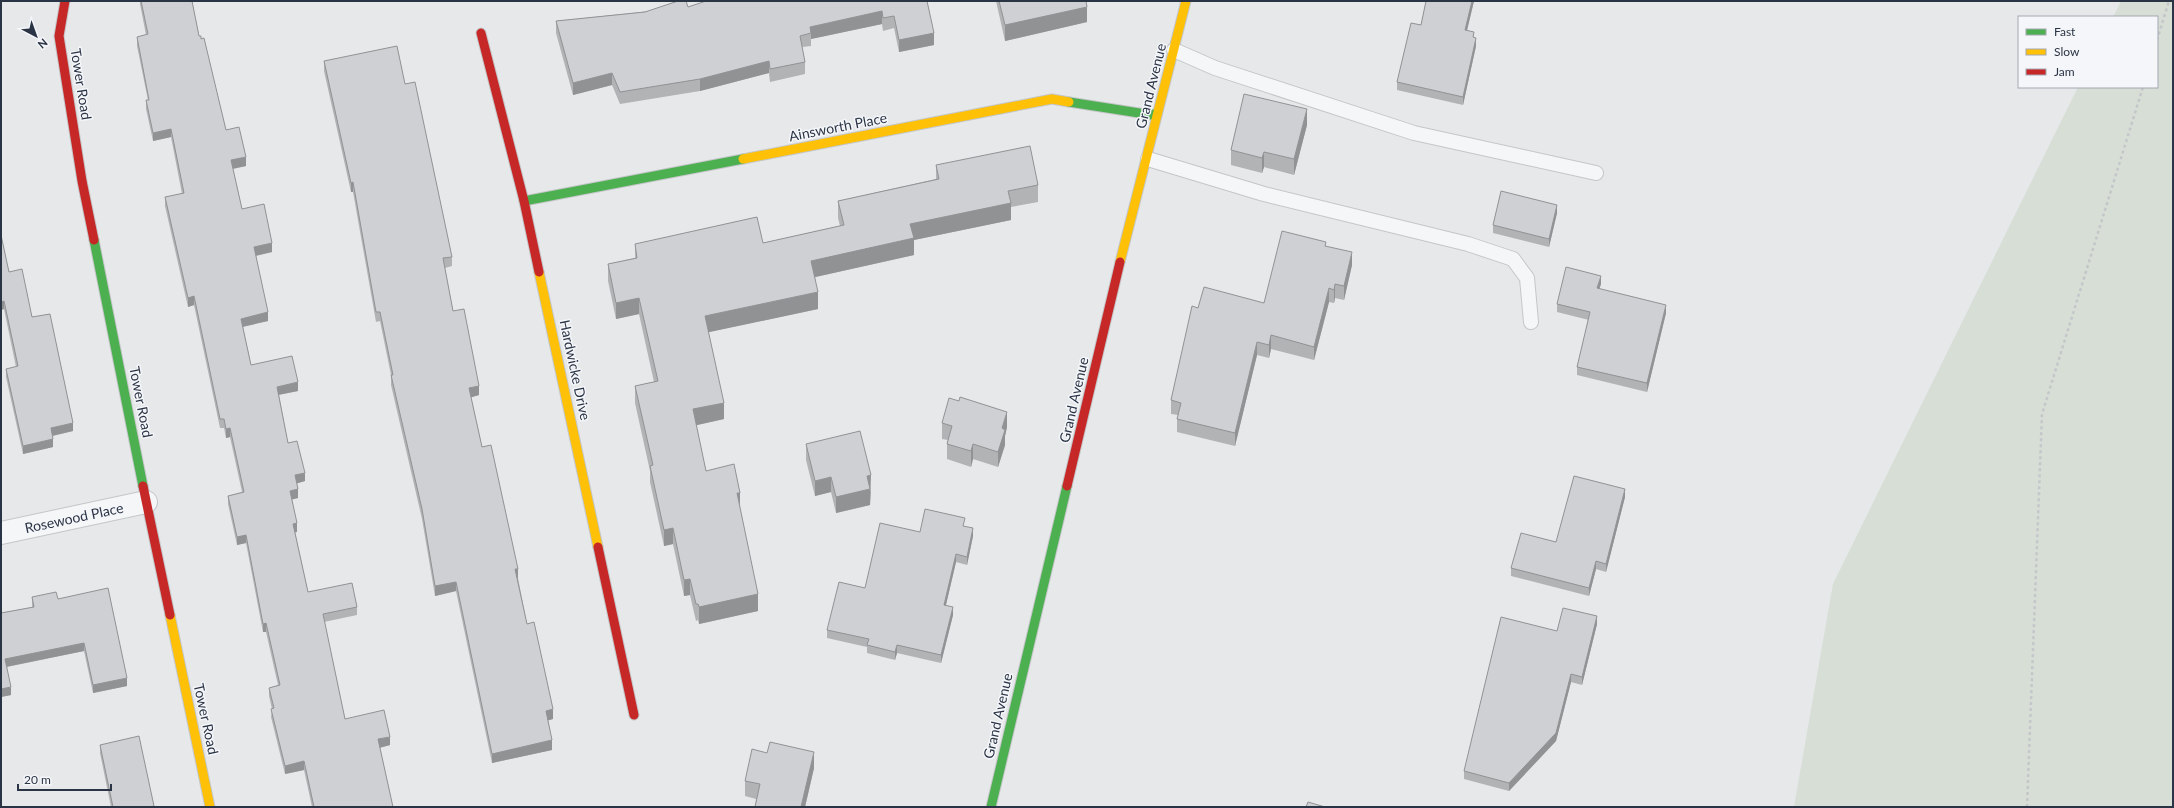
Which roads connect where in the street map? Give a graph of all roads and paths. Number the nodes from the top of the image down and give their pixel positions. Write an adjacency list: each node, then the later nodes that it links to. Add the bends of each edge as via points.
1 (64, 1): 13 (street, Tower Road, via 59,36 78,158)
2 (1186, 1): 6 (street, Grand Avenue)
3 (2169, 1): 5 (path)
4 (481, 33): 11 (street, Hardwicke Drive)
5 (2158, 37)
6 (1174, 50): 8 (street, Grand Avenue); 10 (lane, via 1215,68 1414,133)
7 (2142, 88): 18 (path, via 2042,414)
8 (1157, 113): 9 (street, Grand Avenue); 11 (street, Ainsworth Place, via 1152,115 1052,99)
9 (1148, 159): 12 (lane, via 1264,194 1468,244 1513,260 1527,278); 17 (street, Grand Avenue, via 1126,239)
10 (1596, 173)
11 (524, 201): 15 (street, Hardwicke Drive)
12 (1531, 322)
13 (146, 502): 14 (street, Rosewood Place); 16 (street, Tower Road)
14 (1, 533)
15 (634, 714)
16 (210, 807)
17 (991, 807)
18 (2027, 807)

